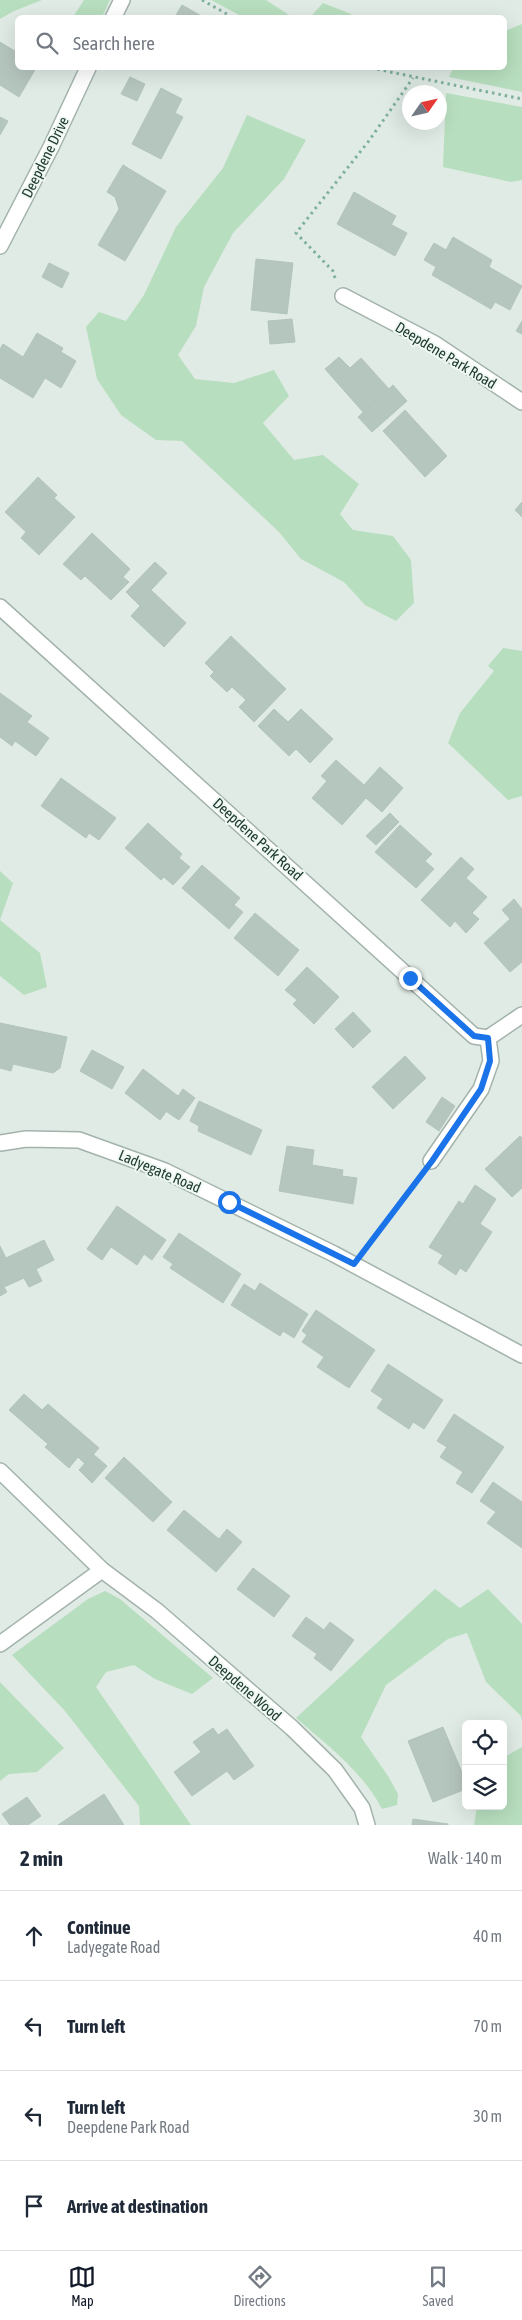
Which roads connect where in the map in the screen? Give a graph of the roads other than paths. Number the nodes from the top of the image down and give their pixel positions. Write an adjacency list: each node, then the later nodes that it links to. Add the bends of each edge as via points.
1 (122, 0): 2 (street)
2 (114, 15)
3 (87, 70): 4 (street, Deepdene Drive)
4 (0, 246)
5 (343, 296): 6 (street, Deepdene Park Road, via 435,344)
6 (522, 402)
7 (0, 607): 9 (street, Deepdene Park Road, via 460,1025 474,1036)
8 (522, 1015): 9 (street)
9 (488, 1038): 11 (street, via 490,1061 481,1089)
10 (0, 1143): 12 (street, Ladyegate Road, via 79,1140 138,1160 354,1264)
11 (432, 1161)
12 (522, 1355)
13 (0, 1471): 14 (street, Deepdene Wood)
14 (102, 1570): 15 (street); 16 (street, Deepdene Wood, via 157,1611 292,1728 335,1770 362,1808)
15 (0, 1644)
16 (367, 1825)

